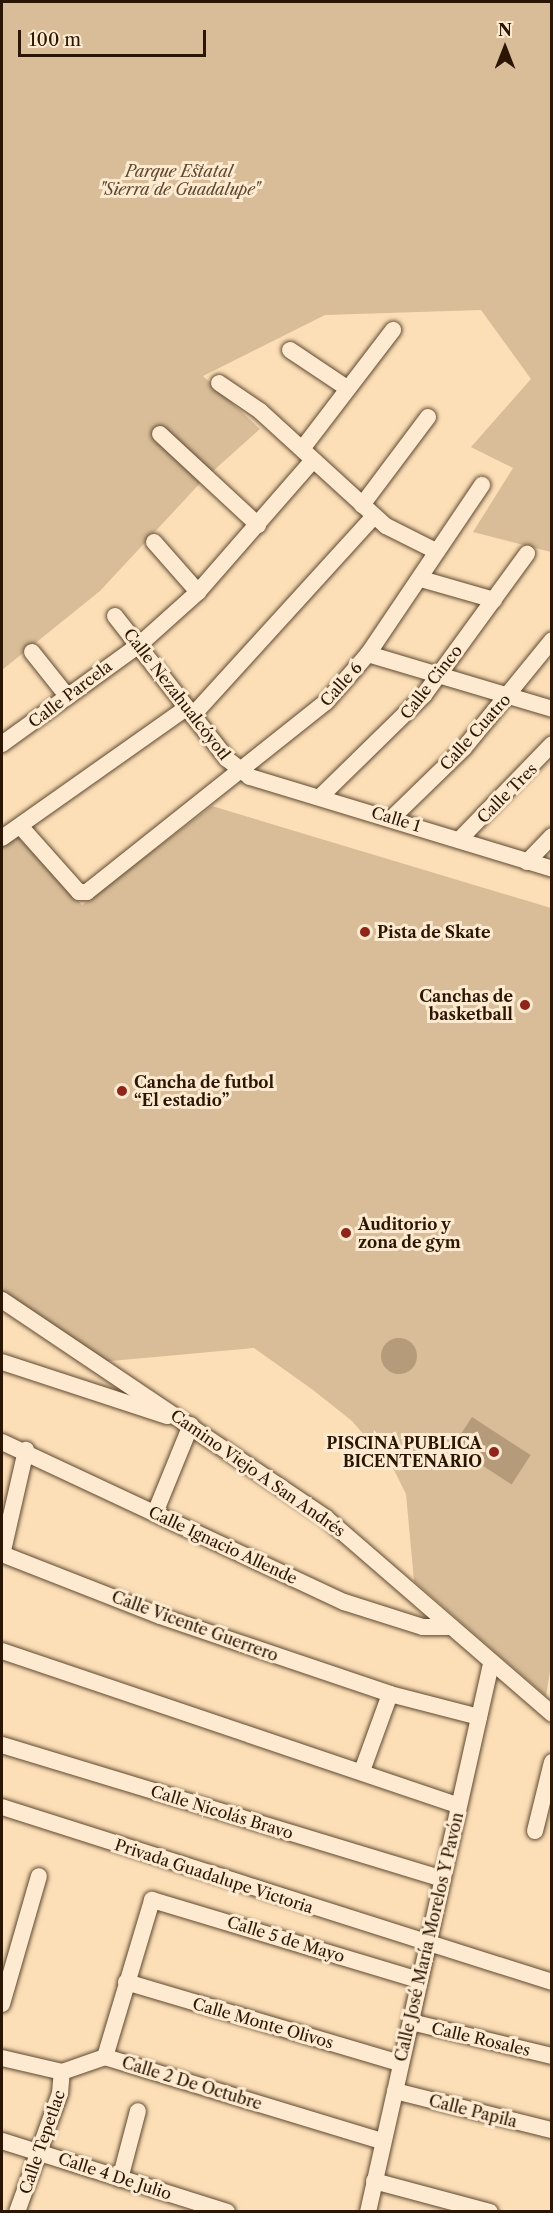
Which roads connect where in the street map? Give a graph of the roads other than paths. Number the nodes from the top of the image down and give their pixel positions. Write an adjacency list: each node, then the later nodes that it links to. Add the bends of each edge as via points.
1 (393, 330): 4 (street, Calle Parcela)
2 (290, 350): 4 (street)
3 (219, 382): 7 (street)
4 (347, 388): 7 (street, Calle Parcela)
5 (428, 417): 9 (street)
6 (160, 434): 10 (street)
7 (307, 454): 9 (street); 10 (street, Calle Parcela)
8 (482, 485): 12 (street, Calle 6)
9 (368, 511): 12 (street, via 400,537); 26 (street)
10 (258, 525): 15 (street, Calle Parcela)
11 (154, 542): 15 (street)
12 (436, 551): 14 (street, Calle 6)
13 (527, 554): 16 (street, Calle Cinco)
14 (421, 579): 16 (street); 21 (street, Calle 6)
15 (198, 592): 19 (street, Calle Parcela)
16 (494, 600): 22 (street, Calle Cinco)
17 (116, 616): 19 (street, Calle Nezahualcóyotl)
18 (552, 640): 24 (street, Calle Cuatro)
19 (139, 645): 23 (street, Calle Parcela); 26 (street, Calle Nezahualcóyotl)
20 (32, 652): 23 (street)
21 (368, 654): 22 (street); 29 (street, Calle 6, via 295,731)
22 (438, 675): 24 (street); 30 (street, Calle Cinco, via 386,736)
23 (67, 696): 27 (street, Calle Parcela)
24 (508, 698): 25 (street); 31 (street, Calle Cuatro)
25 (552, 709)
26 (190, 711): 29 (street, Calle Nezahualcóyotl); 32 (street)
27 (2, 744)
28 (552, 744): 35 (street, Calle Tres)
29 (240, 771): 30 (street, Calle 1); 32 (street, Calle 6, via 83,894)
30 (320, 797): 31 (street, Calle 1)
31 (392, 818): 35 (street, Calle 1)
32 (21, 828): 34 (street)
33 (552, 836): 36 (street)
34 (2, 838)
35 (460, 839): 36 (street, Calle 1)
36 (527, 862): 37 (street, Calle 1)
37 (552, 869)
38 (2, 1300): 40 (street, Camino Viejo A San Andrés)
39 (2, 1362): 40 (street)
40 (191, 1425): 43 (street); 45 (street, Camino Viejo A San Andrés, via 326,1518)
41 (2, 1442): 42 (street, Calle Ignacio Allende)
42 (26, 1450): 43 (street, Calle Ignacio Allende); 44 (street)
43 (154, 1513): 45 (street, Calle Ignacio Allende, via 344,1602 423,1627)
44 (2, 1550): 48 (street, Calle Vicente Guerrero, via 160,1616)
45 (451, 1627): 47 (street, Camino Viejo A San Andrés)
46 (2, 1651): 53 (street)
47 (491, 1664): 49 (street, Camino Viejo A San Andrés); 50 (street, Calle José María Morelos Y Pavón)
48 (390, 1694): 50 (street, Calle Vicente Guerrero); 53 (street)
49 (552, 1714)
50 (478, 1717): 54 (street, Calle José María Morelos Y Pavón)
51 (2, 1745): 58 (street, Calle Nicolás Bravo)
52 (552, 1762): 56 (street)
53 (362, 1772): 54 (street)
54 (458, 1805): 58 (street, Calle José María Morelos Y Pavón)
55 (2, 1808): 59 (street, Privada Guadalupe Victoria)
56 (535, 1831)
57 (39, 1876): 63 (street)
58 (442, 1879): 59 (street, Calle José María Morelos Y Pavón)
59 (427, 1945): 60 (street, Calle José María Morelos Y Pavón); 62 (street, Privada Guadalupe Victoria)
60 (419, 1980): 61 (street, Calle 5 de Mayo, via 152,1900); 64 (street, Calle José María Morelos Y Pavón)
61 (126, 1982): 66 (street); 68 (street, Calle Monte Olivos)
62 (552, 1982)
63 (2, 2004)
64 (411, 2022): 65 (street, Calle Rosales); 68 (street, Calle José María Morelos Y Pavón)
65 (552, 2056)
66 (105, 2057): 69 (street, Calle 2 De Octubre); 74 (street, Calle 2 De Octubre)
67 (2, 2058): 69 (street)
68 (400, 2063): 70 (street, Calle José María Morelos Y Pavón)
69 (62, 2072): 75 (street, Calle Tepetlac, via 60,2093)
70 (395, 2091): 72 (street, Calle Papila); 74 (street, Calle José María Morelos Y Pavón)
71 (138, 2111): 76 (street)
72 (552, 2130)
73 (2, 2141): 75 (street, Calle 4 De Julio)
74 (382, 2141): 77 (street, Calle José María Morelos Y Pavón)
75 (38, 2151): 76 (street, Calle 4 De Julio); 79 (street, Calle Tepetlac)
76 (120, 2179): 80 (street, Calle 4 De Julio)
77 (374, 2181): 78 (street); 81 (street, Calle José María Morelos Y Pavón)
78 (461, 2207): 82 (street)
79 (17, 2211)
80 (227, 2211)
81 (368, 2211)
82 (490, 2211)

